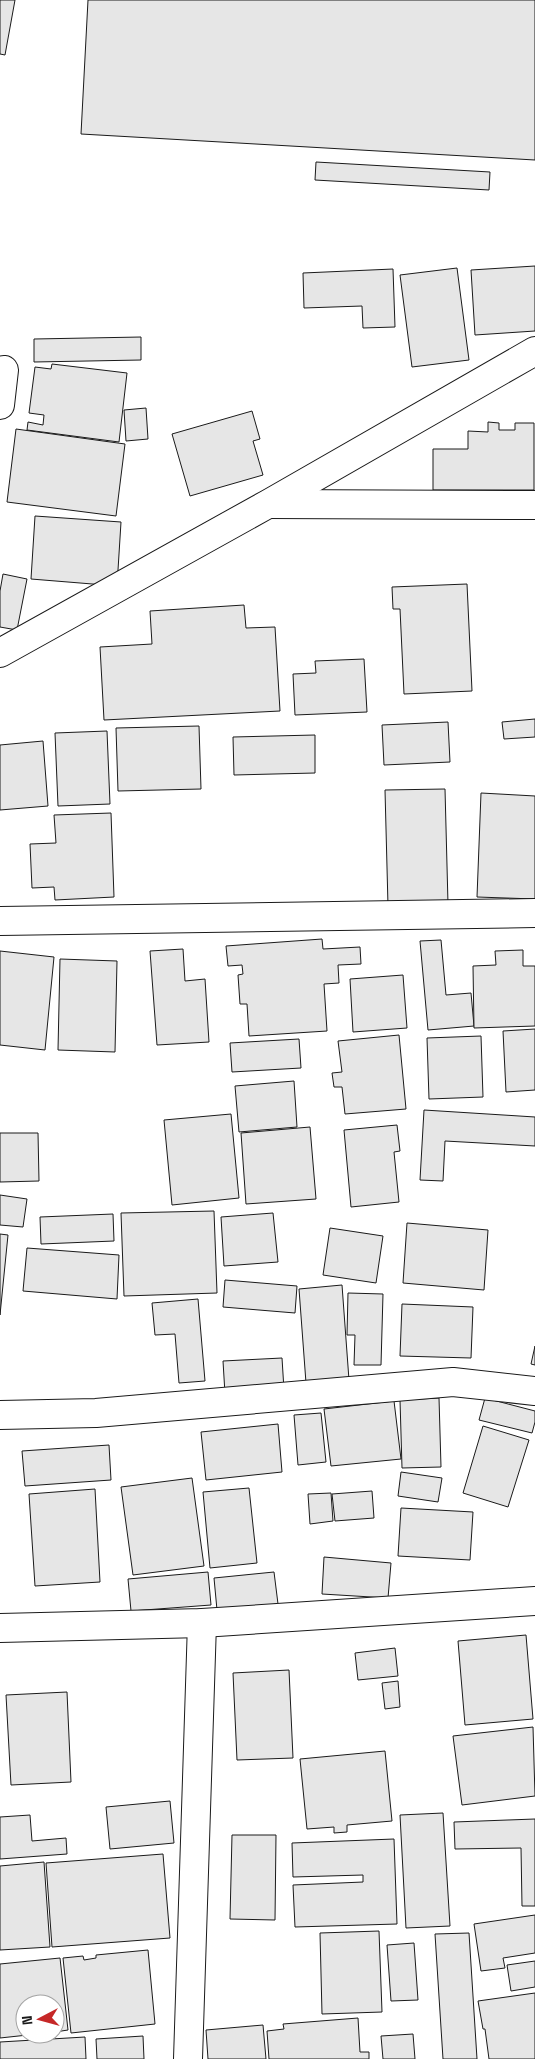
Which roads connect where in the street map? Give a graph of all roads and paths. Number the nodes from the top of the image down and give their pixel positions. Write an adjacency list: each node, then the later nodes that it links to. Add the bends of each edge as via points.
1 (535, 352): 4 (street)
2 (4, 370): 3 (street)
3 (0, 405)
4 (268, 504): 5 (street); 6 (street)
5 (535, 505)
6 (0, 652)
7 (535, 913): 8 (street)
8 (0, 921)
9 (535, 1391): 10 (street, via 454,1382 96,1413)
10 (0, 1414)
11 (535, 1601): 12 (street)
12 (202, 1623): 13 (street); 14 (street)
13 (0, 1628)
14 (188, 2059)

